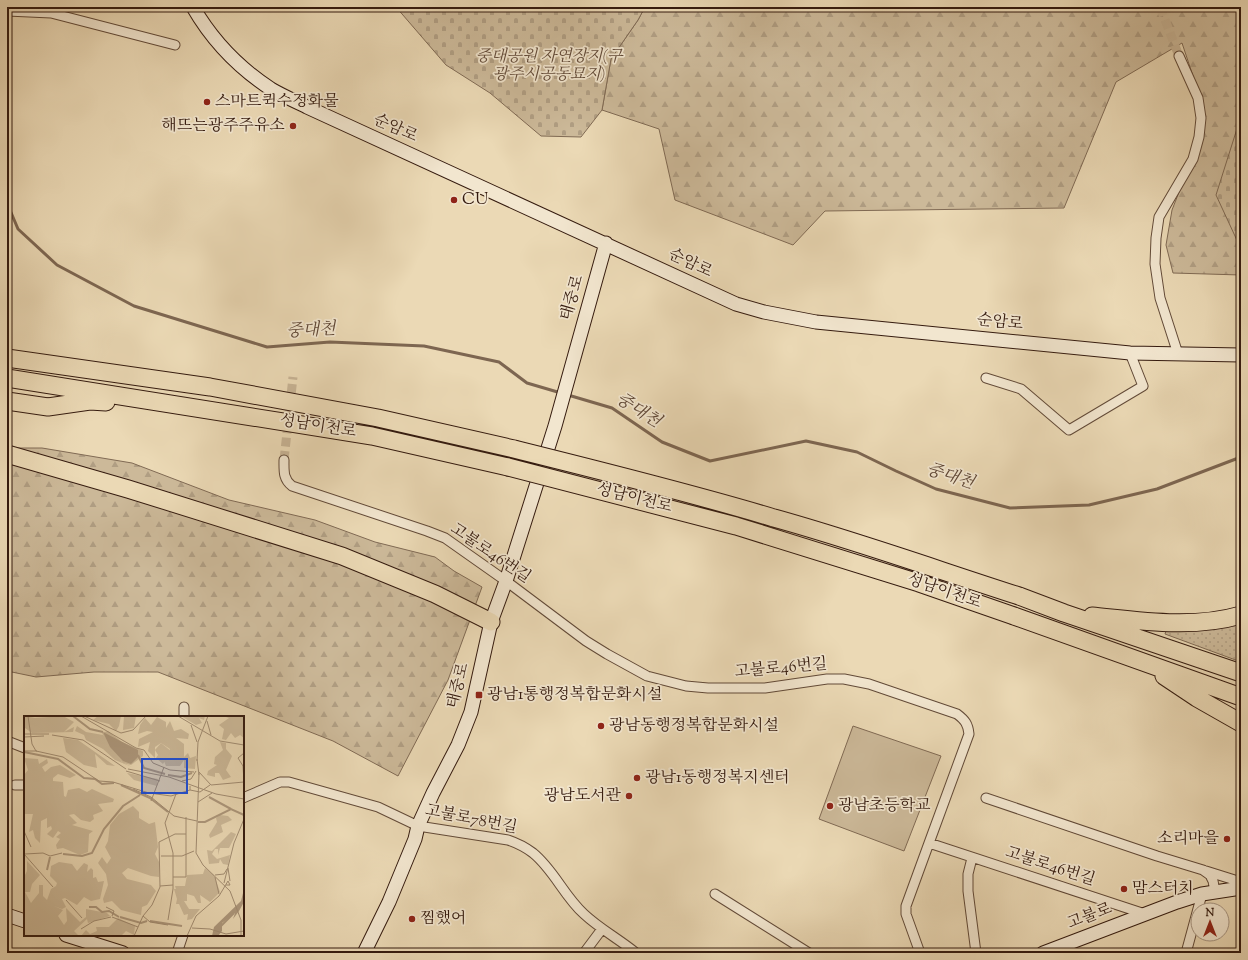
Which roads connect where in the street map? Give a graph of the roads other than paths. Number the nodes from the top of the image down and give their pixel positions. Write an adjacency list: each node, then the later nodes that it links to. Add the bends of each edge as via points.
1 (193, 7): 5 (street, 순암로, via 221,46 244,69 272,89)
2 (7, 11): 3 (street, via 51,13)
3 (175, 45)
4 (1180, 56): 7 (street, via 1198,98 1200,131 1193,160 1159,217 1155,264 1160,298)
5 (606, 243): 6 (street, 순암로, via 736,304 796,319); 16 (street, 태중로)
6 (1130, 353): 7 (street, 순암로); 11 (street, via 1143,386 1069,430 1020,389)
7 (1178, 354): 8 (street, 순암로)
8 (1241, 355)
9 (7, 358): 17 (highway, 성남이천로, bridge, via 225,390 378,418 514,449 762,514 1019,596)
10 (7, 378): 13 (highway, 성남이천로)
11 (986, 378)
12 (7, 401): 13 (highway, via 48,407 90,401)
13 (198, 408): 20 (highway, 성남이천로, bridge, via 372,436 508,467 736,526 919,583)
14 (7, 454): 19 (highway, via 342,556 435,594)
15 (284, 460): 16 (street, 고불로46번길, via 284,474 292,486 444,538)
16 (506, 581): 19 (street, 태중로); 31 (street, 고불로46번길, via 591,644 647,676 686,686 748,689 844,679 869,684 958,714 965,720 969,734)
17 (1064, 613): 18 (highway, via 1162,623 1199,622); 21 (highway, 성남이천로)
18 (1241, 615)
19 (491, 622): 30 (street, 태중로, via 471,712 458,745)
20 (1142, 661): 22 (highway, 성남이천로); 25 (highway, via 1197,698)
21 (1241, 674)
22 (1241, 696)
23 (184, 707): 24 (street)
24 (184, 716)
25 (1241, 723)
26 (7, 741): 27 (street)
27 (24, 748)
28 (244, 798): 30 (street, 고불로78번길, via 280,782 289,782 378,807)
29 (986, 798): 33 (street)
30 (418, 826): 42 (street, 고불로78번길, via 508,840 522,845 546,866 571,902); 47 (street, 태중로, via 389,902)
31 (929, 843): 32 (street, 고불로46번길); 51 (street, via 906,906 906,914)
32 (972, 858): 39 (street, 고불로46번길); 52 (street, via 968,874 968,891)
33 (1203, 870): 34 (street); 36 (street, via 1210,875)
34 (1241, 882)
35 (1241, 888): 36 (street, 고불로)
36 (1215, 891): 38 (street, 고불로)
37 (715, 894): 50 (street)
38 (1202, 894): 39 (street, 고불로); 54 (street)
39 (1145, 914): 53 (street, 고불로)
40 (7, 915): 41 (street)
41 (24, 921)
42 (602, 929): 48 (street); 49 (street, 고불로78번길)
43 (69, 936): 45 (street)
44 (183, 936): 46 (street)
45 (123, 953)
46 (177, 953)
47 (364, 953)
48 (584, 953)
49 (636, 953)
50 (810, 953)
51 (920, 953)
52 (976, 953)
53 (1044, 953)
54 (1186, 953)

